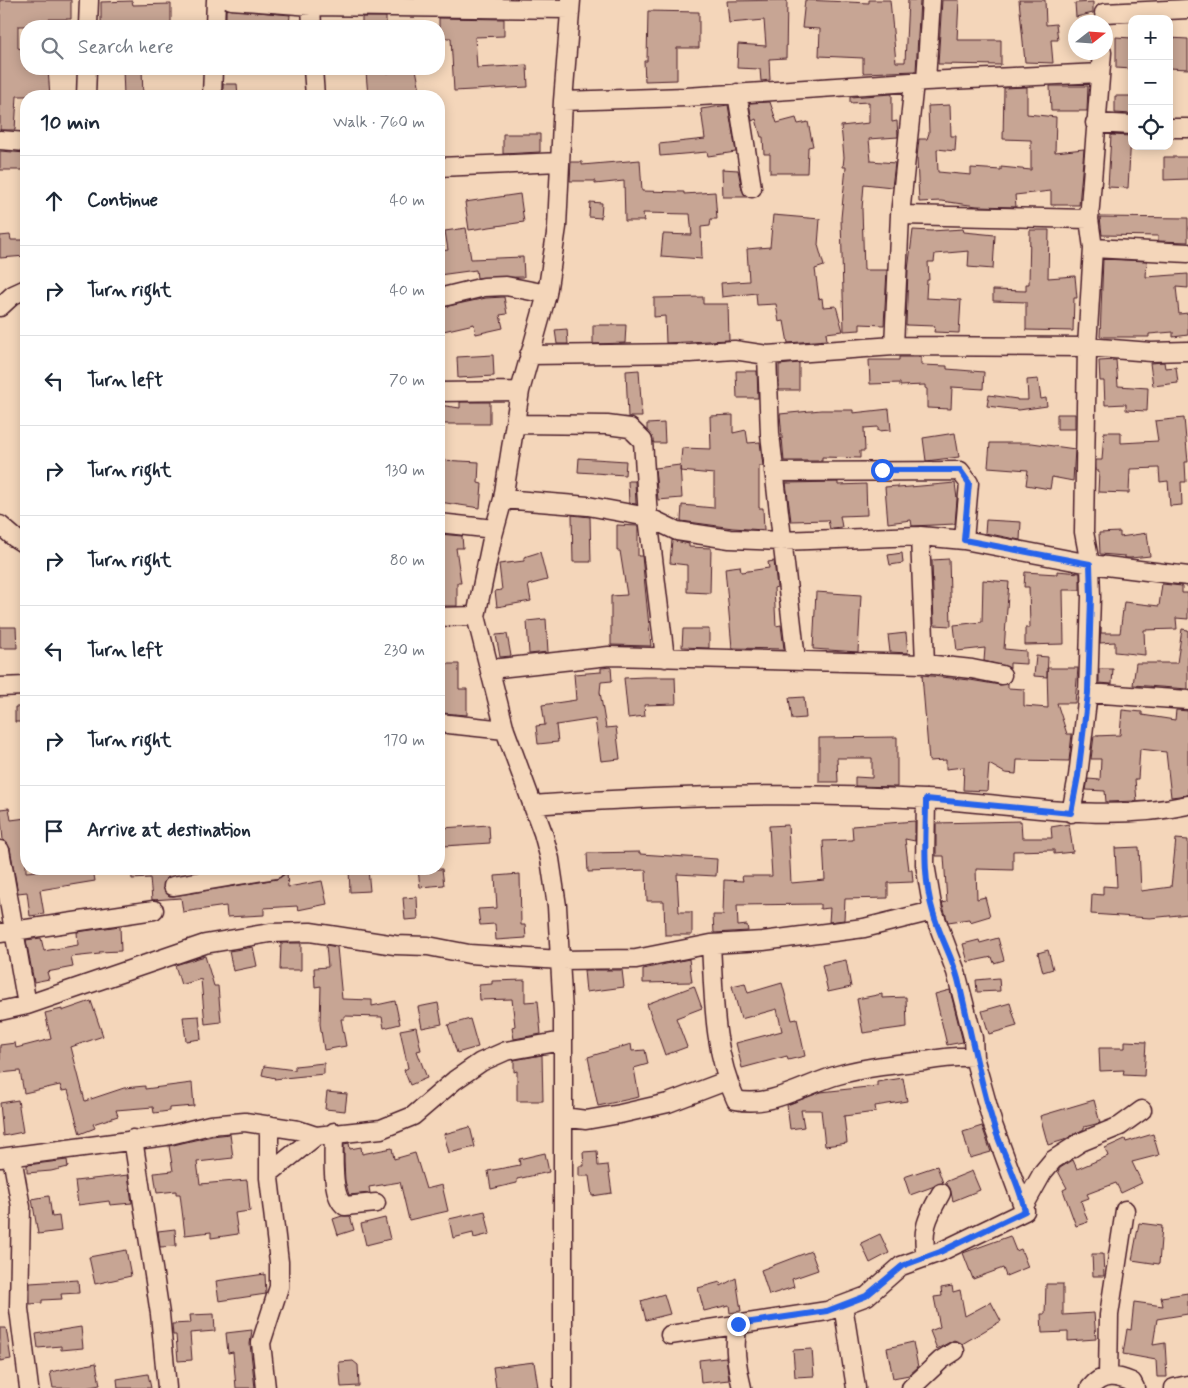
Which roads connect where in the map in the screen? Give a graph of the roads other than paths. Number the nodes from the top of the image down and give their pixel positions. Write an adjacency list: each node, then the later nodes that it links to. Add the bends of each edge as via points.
1 (89, 0): 9 (street)
2 (216, 0): 10 (street)
3 (231, 0): 6 (street)
4 (931, 0): 17 (street)
5 (570, 4): 6 (street); 22 (street)
6 (311, 6): 11 (street)
7 (1188, 9): 8 (street)
8 (1104, 12)
9 (88, 20)
10 (215, 20)
11 (312, 20)
12 (1101, 60): 13 (street)
13 (1100, 73): 17 (street); 23 (street)
14 (87, 75): 18 (street)
15 (213, 75): 19 (street)
16 (313, 75): 20 (street)
17 (920, 81): 21 (street); 32 (street)
18 (86, 90)
19 (212, 90)
20 (315, 90)
21 (736, 93): 22 (street); 31 (street)
22 (563, 101): 29 (street)
23 (1096, 123): 24 (street); 33 (street)
24 (1128, 126)
25 (1173, 128): 26 (street)
26 (1188, 128)
27 (0, 140): 28 (street)
28 (20, 142)
29 (560, 162): 30 (street); 37 (street, via 557,227)
30 (445, 167)
31 (752, 188)
32 (900, 215): 33 (street); 40 (street)
33 (1089, 218): 34 (street)
34 (1093, 248): 35 (street); 41 (street)
35 (1188, 253)
36 (20, 292): 39 (street)
37 (547, 294): 38 (street, via 506,286 484,287); 43 (street)
38 (445, 297)
39 (0, 307)
40 (894, 346): 41 (street); 44 (street)
41 (1087, 347): 42 (street); 58 (street, via 1084,532)
42 (1188, 351)
43 (529, 355): 44 (street, via 690,354 734,350); 45 (street)
44 (767, 355): 48 (street)
45 (520, 391): 46 (street); 47 (street)
46 (445, 392)
47 (516, 424): 49 (street); 50 (street, via 607,424 630,428 643,441)
48 (774, 472): 55 (street, via 960,470 969,483); 57 (street)
49 (503, 499): 50 (street, via 588,506); 53 (street)
50 (648, 517): 57 (street, via 677,530 730,539); 62 (street)
51 (445, 524): 53 (street)
52 (0, 525): 56 (street)
53 (494, 529): 60 (street)
54 (920, 536): 55 (street); 57 (street); 64 (street)
55 (964, 540): 58 (street)
56 (20, 541)
57 (781, 541): 63 (street)
58 (1090, 564): 59 (street); 69 (street)
59 (1188, 576)
60 (476, 616): 61 (street); 65 (street)
61 (445, 617)
62 (665, 658): 63 (street); 65 (street, via 608,656)
63 (796, 660): 64 (street)
64 (925, 664): 66 (street)
65 (491, 669): 72 (street)
66 (1002, 676)
67 (20, 686): 68 (street)
68 (0, 687)
69 (1088, 693): 70 (street); 76 (street)
70 (1188, 700)
71 (445, 724): 72 (street)
72 (505, 730): 74 (street)
73 (926, 799): 74 (street, via 756,795 616,798); 76 (street); 81 (street, via 925,864)
74 (532, 805): 84 (street, via 550,859)
75 (1188, 805): 76 (street, via 1135,813)
76 (1071, 813)
77 (0, 850): 82 (street)
78 (238, 875): 79 (street)
79 (173, 886)
80 (154, 910): 82 (street)
81 (932, 911): 83 (street, via 864,928); 88 (street, via 956,972 973,1038)
82 (7, 933): 85 (street)
83 (711, 944): 84 (street, via 636,959); 89 (street, via 716,1028)
84 (561, 960): 85 (street, via 469,954 310,932 270,933 205,944); 87 (street)
85 (27, 1005): 86 (street)
86 (0, 1011)
87 (563, 1041): 91 (street); 93 (street, via 506,1051 480,1062 401,1122 380,1129)
88 (974, 1057): 89 (street, via 956,1056 880,1065 837,1075 785,1095 748,1103 736,1100); 100 (street, via 993,1125)
89 (726, 1081): 91 (street, via 668,1103 620,1114 586,1120)
90 (1142, 1110): 100 (street, via 1120,1126 1081,1142 1053,1160)
91 (563, 1117): 112 (street)
92 (269, 1125): 94 (street); 95 (street, via 245,1122 210,1125 166,1136); 97 (street)
93 (334, 1132): 94 (street); 99 (street, via 336,1191 340,1203 345,1206)
94 (316, 1136): 97 (street)
95 (133, 1139): 96 (street); 110 (street, via 160,1314)
96 (6, 1158): 109 (street, via 21,1207 19,1309)
97 (271, 1172): 111 (street, via 279,1287 261,1343)
98 (941, 1193): 102 (street, via 924,1225)
99 (376, 1203)
100 (1024, 1206): 102 (street, via 1025,1211 1017,1216)
101 (1125, 1210): 107 (street, via 1109,1315)
102 (926, 1257): 103 (street, via 902,1266 866,1296)
103 (843, 1305): 104 (street, via 827,1311); 114 (street)
104 (738, 1324): 105 (street); 113 (street, via 736,1342)
105 (670, 1334)
106 (955, 1352): 115 (street, via 941,1360)
107 (1108, 1376): 116 (street); 117 (street, via 1132,1382)
108 (1188, 1385): 118 (street)
109 (29, 1388)
110 (167, 1388)
111 (266, 1388)
112 (563, 1388)
113 (742, 1388)
114 (856, 1388)
115 (911, 1388)
116 (1090, 1388)
117 (1135, 1388)
118 (1174, 1388)

